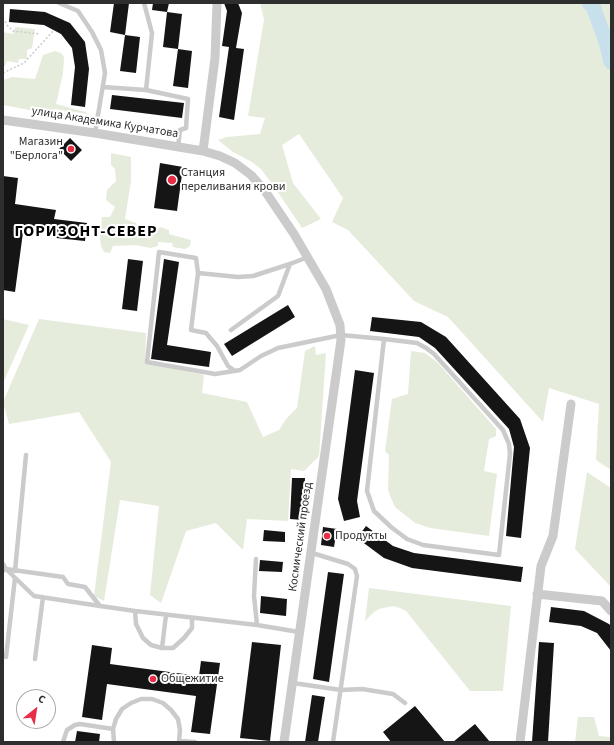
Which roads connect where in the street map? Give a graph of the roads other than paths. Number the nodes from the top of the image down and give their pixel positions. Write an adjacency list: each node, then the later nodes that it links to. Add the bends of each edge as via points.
1 (60, 3): 4 (lane, via 78,11 92,32 101,50)
2 (144, 3): 5 (lane, via 152,33)
3 (217, 3): 9 (street, via 215,58)
4 (103, 87): 5 (lane); 7 (lane)
5 (146, 90): 8 (lane, via 188,99 186,128 180,130)
6 (3, 120): 7 (street, улица Академика Курчатова)
7 (94, 133): 8 (street, улица Академика Курчатова)
8 (178, 147): 9 (street, улица Академика Курчатова)
9 (204, 151): 10 (street, улица Академика Курчатова, via 234,163 256,180)
10 (308, 257): 11 (lane); 14 (street, улица Академика Курчатова, via 332,301)
11 (290, 264): 12 (lane, via 246,277); 13 (lane, via 278,296)
12 (198, 273): 16 (lane, via 191,330 206,333); 16 (lane, via 196,258 159,252 147,362 215,374)
13 (231, 330)
14 (341, 335): 15 (lane); 16 (lane, via 278,348); 19 (street, Космический проезд)
15 (384, 340): 15 (lane, via 417,343 434,354 503,430 510,454 499,555 422,545 407,539 374,511 367,491)
16 (234, 371)
17 (571, 404): 25 (street, via 553,536 541,566)
18 (26, 455): 23 (lane)
19 (312, 553): 33 (street, Космический проезд); 38 (lane, via 348,564 355,569 357,576)
20 (256, 558): 32 (lane, via 254,596)
21 (3, 564): 22 (lane)
22 (5, 570): 23 (lane); 24 (lane)
23 (15, 571): 27 (lane, via 63,577 68,584 85,587)
24 (15, 578): 26 (lane, via 34,596); 35 (lane)
25 (537, 594): 29 (street, via 602,601); 47 (street)
26 (43, 597): 27 (lane); 36 (lane)
27 (100, 606): 28 (lane)
28 (135, 611): 30 (lane); 34 (lane, via 136,624 143,638)
29 (611, 611)
30 (166, 615): 31 (lane); 34 (lane)
31 (192, 618): 32 (lane); 34 (lane, via 192,628 184,638 173,648)
32 (257, 625): 33 (lane)
33 (299, 632): 37 (street, Космический проезд)
34 (162, 648)
35 (6, 657)
36 (35, 659)
37 (293, 683): 38 (lane); 45 (street, Космический проезд)
38 (341, 690): 39 (lane, via 362,689 393,694); 46 (lane)
39 (405, 703)
40 (113, 729): 41 (lane, via 122,710 131,703 141,699 152,699 163,703 178,719); 42 (lane, via 77,725 67,730); 43 (lane)
41 (179, 741): 44 (lane)
42 (63, 742)
43 (114, 742)
44 (195, 742)
45 (284, 742)
46 (333, 742)
47 (520, 742)

